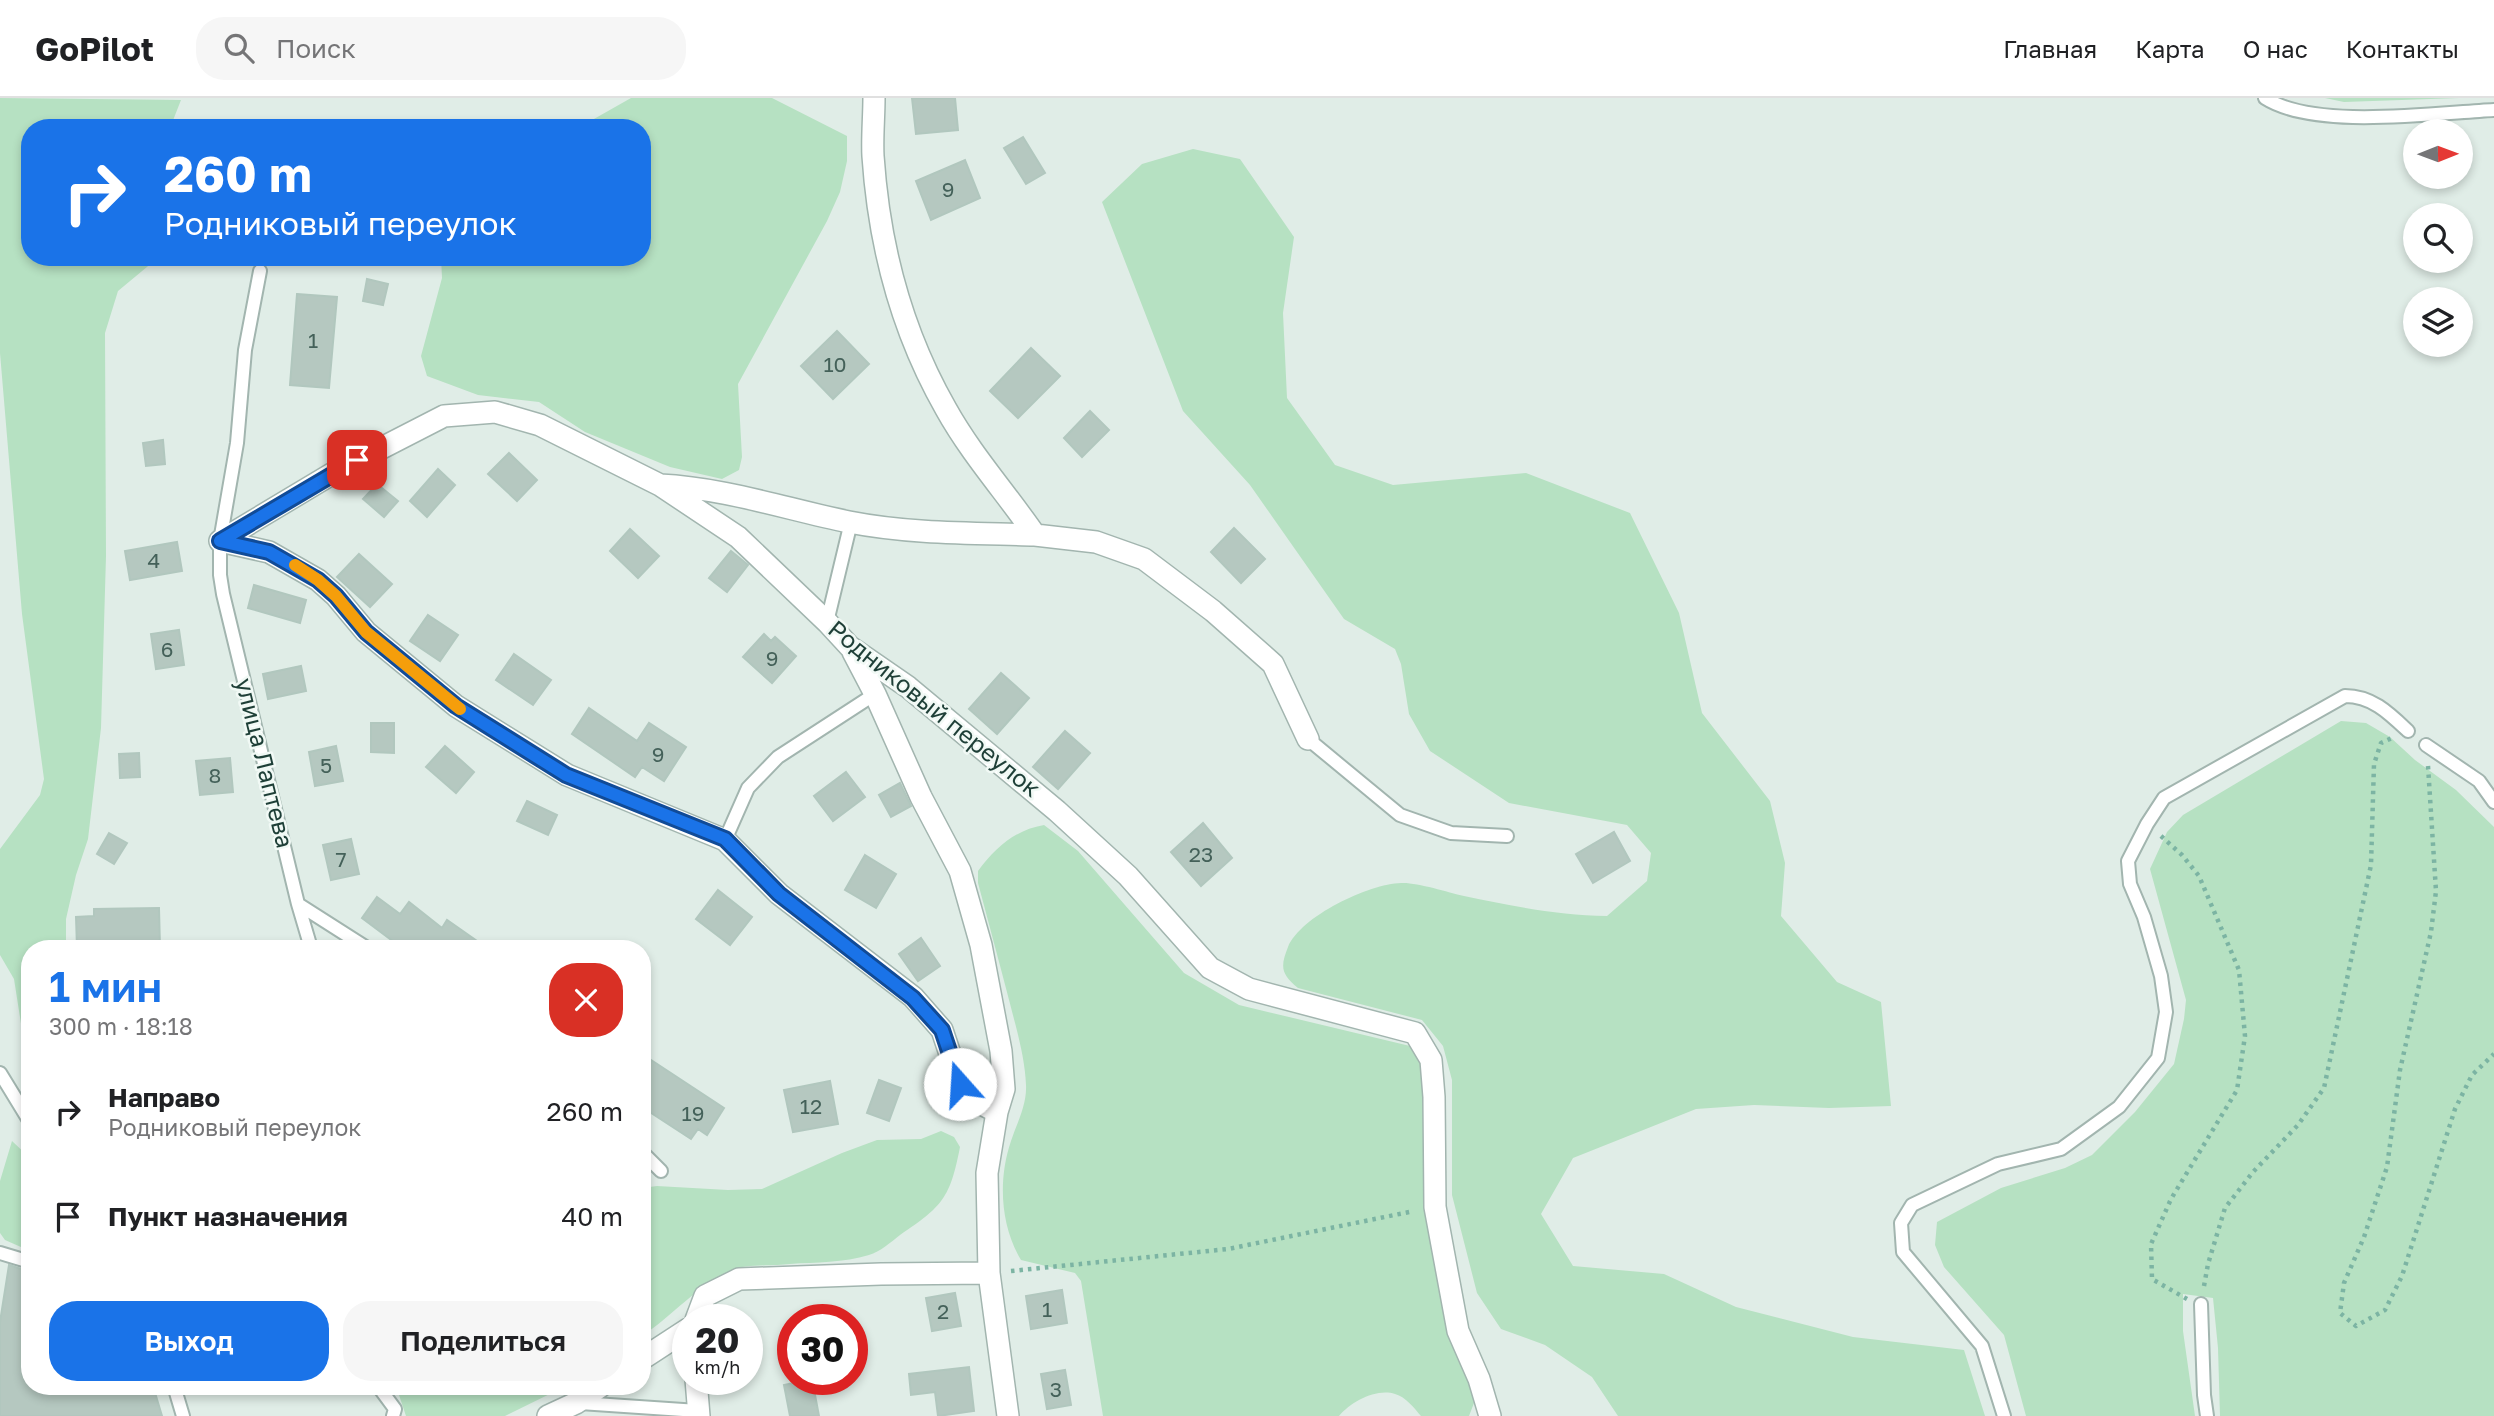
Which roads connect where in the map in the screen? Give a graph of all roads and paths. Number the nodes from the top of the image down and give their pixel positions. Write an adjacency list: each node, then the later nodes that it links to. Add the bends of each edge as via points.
1 (874, 98): 7 (street, via 878,204 902,315 947,411)
2 (2265, 98): 3 (lane, via 2278,107 2341,118)
3 (2494, 110)
4 (260, 271): 8 (lane, улица Лаптева, via 244,350 237,443)
5 (660, 485): 6 (street, via 694,486); 8 (street, Родниковый переулок, via 540,425 495,412 444,416 335,472); 9 (street, Родниковый переулок, via 738,537)
6 (851, 522): 7 (street, via 922,532); 9 (lane)
7 (1035, 535): 13 (street, via 1096,542 1144,559 1273,664)
8 (220, 541): 18 (street, via 269,552 318,580 366,632 456,706 566,775); 19 (lane, улица Лаптева, via 223,594)
9 (827, 622): 10 (street, Родниковый переулок)
10 (850, 647): 11 (street); 28 (street, Родниковый переулок, via 908,687 1057,811 1128,876 1210,968 1249,989 1415,1033 1432,1060)
11 (875, 694): 18 (lane, via 778,757 748,788); 25 (street, via 920,797 960,871 981,945 1001,1051 1004,1089)
12 (2408, 731): 16 (lane, via 2371,701 2345,696 2164,799); 33 (path, via 2381,743 2374,764 2371,865 2324,1088 2225,1209)
13 (1308, 738): 17 (lane, via 1400,815 1451,834)
14 (2426, 745): 15 (lane, via 2479,781); 22 (path, via 2435,891 2431,932 2400,1070 2386,1167 2344,1283 2340,1313 2357,1326 2385,1310 2406,1265 2455,1109 2472,1075)
15 (2494, 802)
16 (2147, 824): 33 (path, via 2199,876 2239,970 2245,1036 2236,1090 2171,1199 2151,1244 2152,1279); 47 (lane, via 2128,861 2130,884 2161,976 2166,1012 2158,1058 2119,1108 2061,1149 1998,1164 1912,1205 1901,1223 1903,1252 1982,1346)
17 (1507, 836)
18 (725, 839): 25 (street, via 779,894 913,998 942,1030 960,1084 975,1101)
19 (298, 904): 20 (lane, улица Лаптева); 21 (lane)
20 (309, 940)
21 (354, 940)
22 (2494, 1054)
23 (0, 1073): 24 (lane)
24 (21, 1107)
25 (997, 1112): 31 (street, via 987,1173)
26 (651, 1161): 27 (lane)
27 (661, 1171)
28 (1435, 1207): 31 (path, via 1228,1249); 46 (street, Родниковый переулок, via 1458,1331)
29 (0, 1253): 30 (lane)
30 (21, 1259)
31 (989, 1273): 32 (street, via 739,1279 705,1296); 45 (street)
32 (702, 1304)
33 (2201, 1304): 48 (lane)
34 (672, 1339): 35 (street)
35 (651, 1353)
36 (177, 1395): 42 (lane)
37 (384, 1395): 43 (lane, via 395,1409)
38 (588, 1395): 40 (street)
39 (697, 1395): 41 (street)
40 (576, 1403): 41 (lane); 44 (street)
41 (699, 1414)
42 (183, 1416)
43 (393, 1416)
44 (548, 1416)
45 (1008, 1416)
46 (1490, 1416)
47 (2004, 1416)
48 (2207, 1416)

